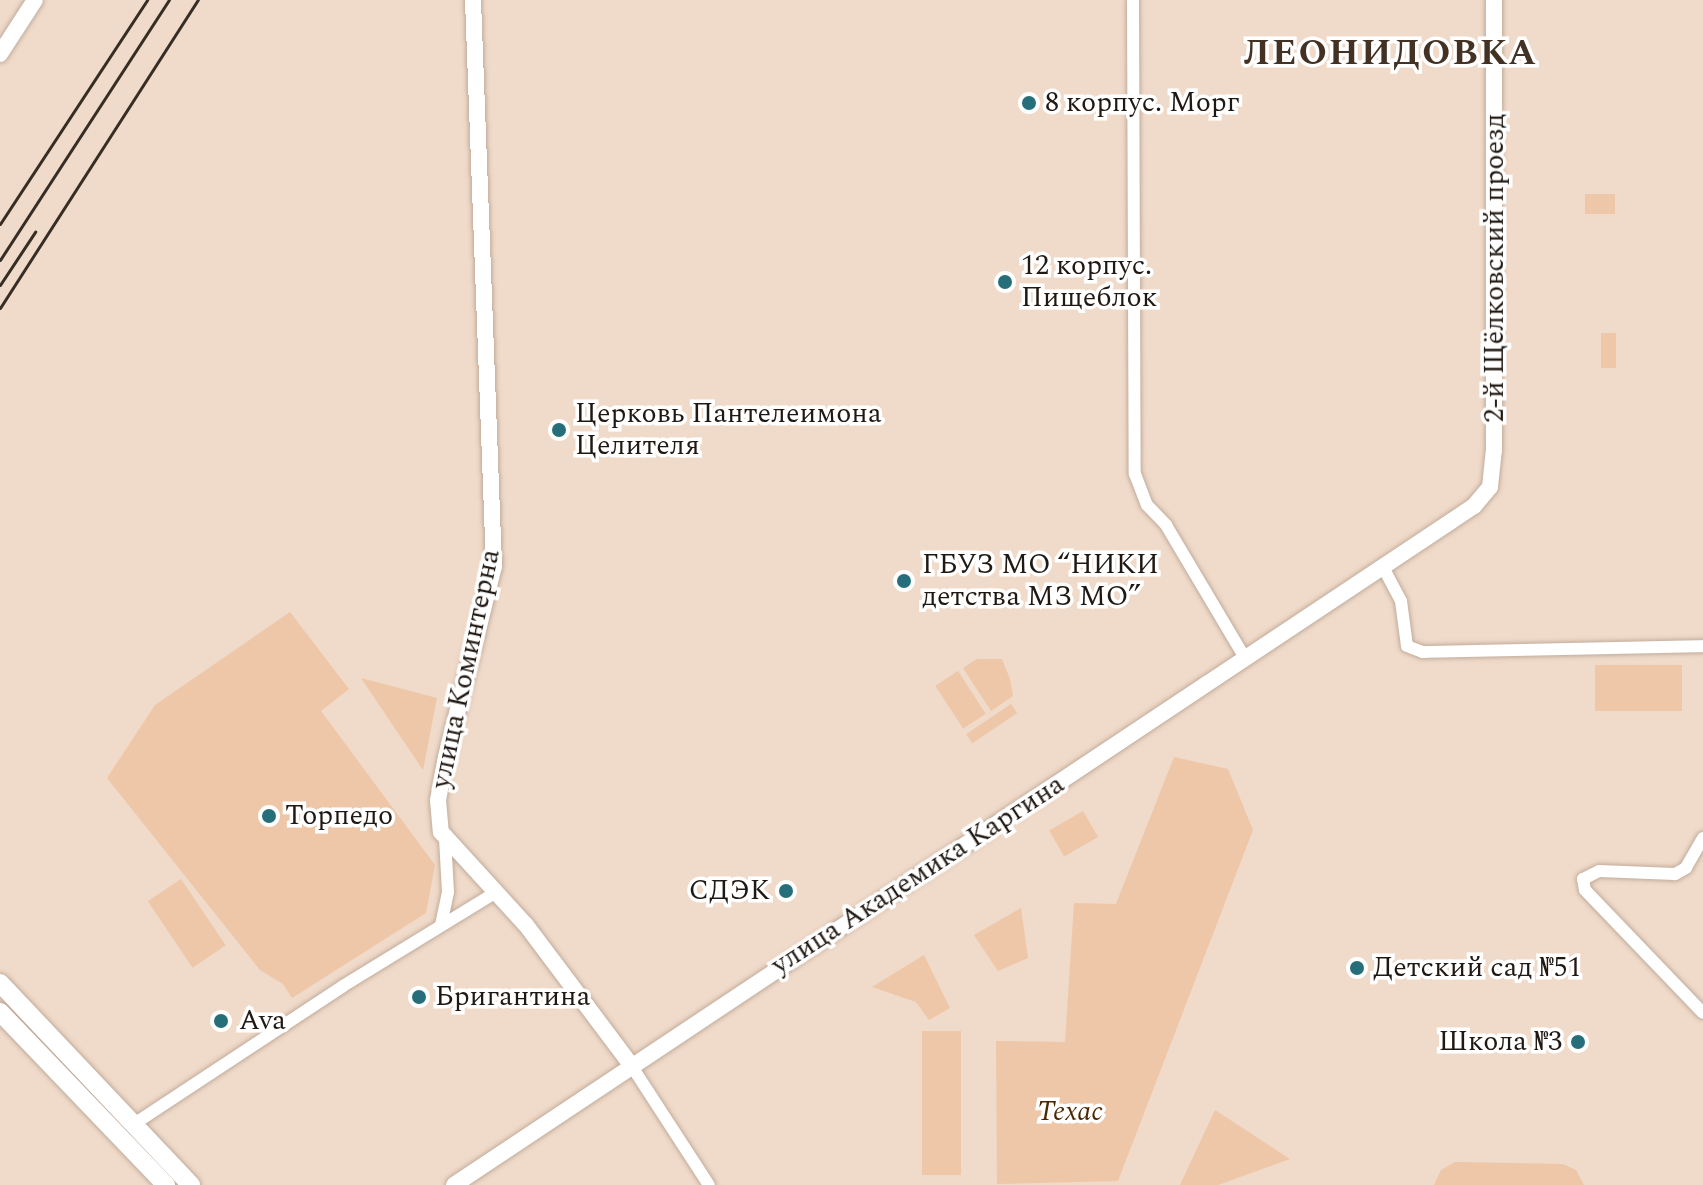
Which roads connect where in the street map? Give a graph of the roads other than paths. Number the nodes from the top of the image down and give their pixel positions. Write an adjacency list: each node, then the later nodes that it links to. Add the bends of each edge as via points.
1 (35, 0): 5 (street)
2 (473, 0): 11 (street, улица Коминтерна, via 494,566 438,800)
3 (1133, 0): 9 (street, via 1135,474 1147,505 1166,525)
4 (1494, 0): 6 (street, 2-й Щёлковский проезд, via 1495,417)
5 (0, 54)
6 (1490, 487): 7 (street, улица Академика Каргина, via 1474,506)
7 (1384, 569): 8 (street, via 1401,601 1407,646 1423,652); 9 (street, улица Академика Каргина)
8 (1703, 646)
9 (1245, 658): 17 (street, улица Академика Каргина)
10 (1703, 838): 16 (street, via 1686,868 1675,874 1599,871 1584,875 1583,883)
11 (445, 839): 12 (street); 13 (street, via 448,892)
12 (493, 894): 13 (street); 17 (street, via 526,925)
13 (441, 925): 18 (street)
14 (0, 983): 18 (main road)
15 (0, 1012): 20 (main road)
16 (1703, 1013)
17 (631, 1065): 19 (street, улица Академика Каргина); 23 (street)
18 (134, 1124): 21 (main road)
19 (477, 1179): 22 (street, улица Академика Каргина)
20 (166, 1185)
21 (191, 1185)
22 (454, 1185)
23 (709, 1185)

